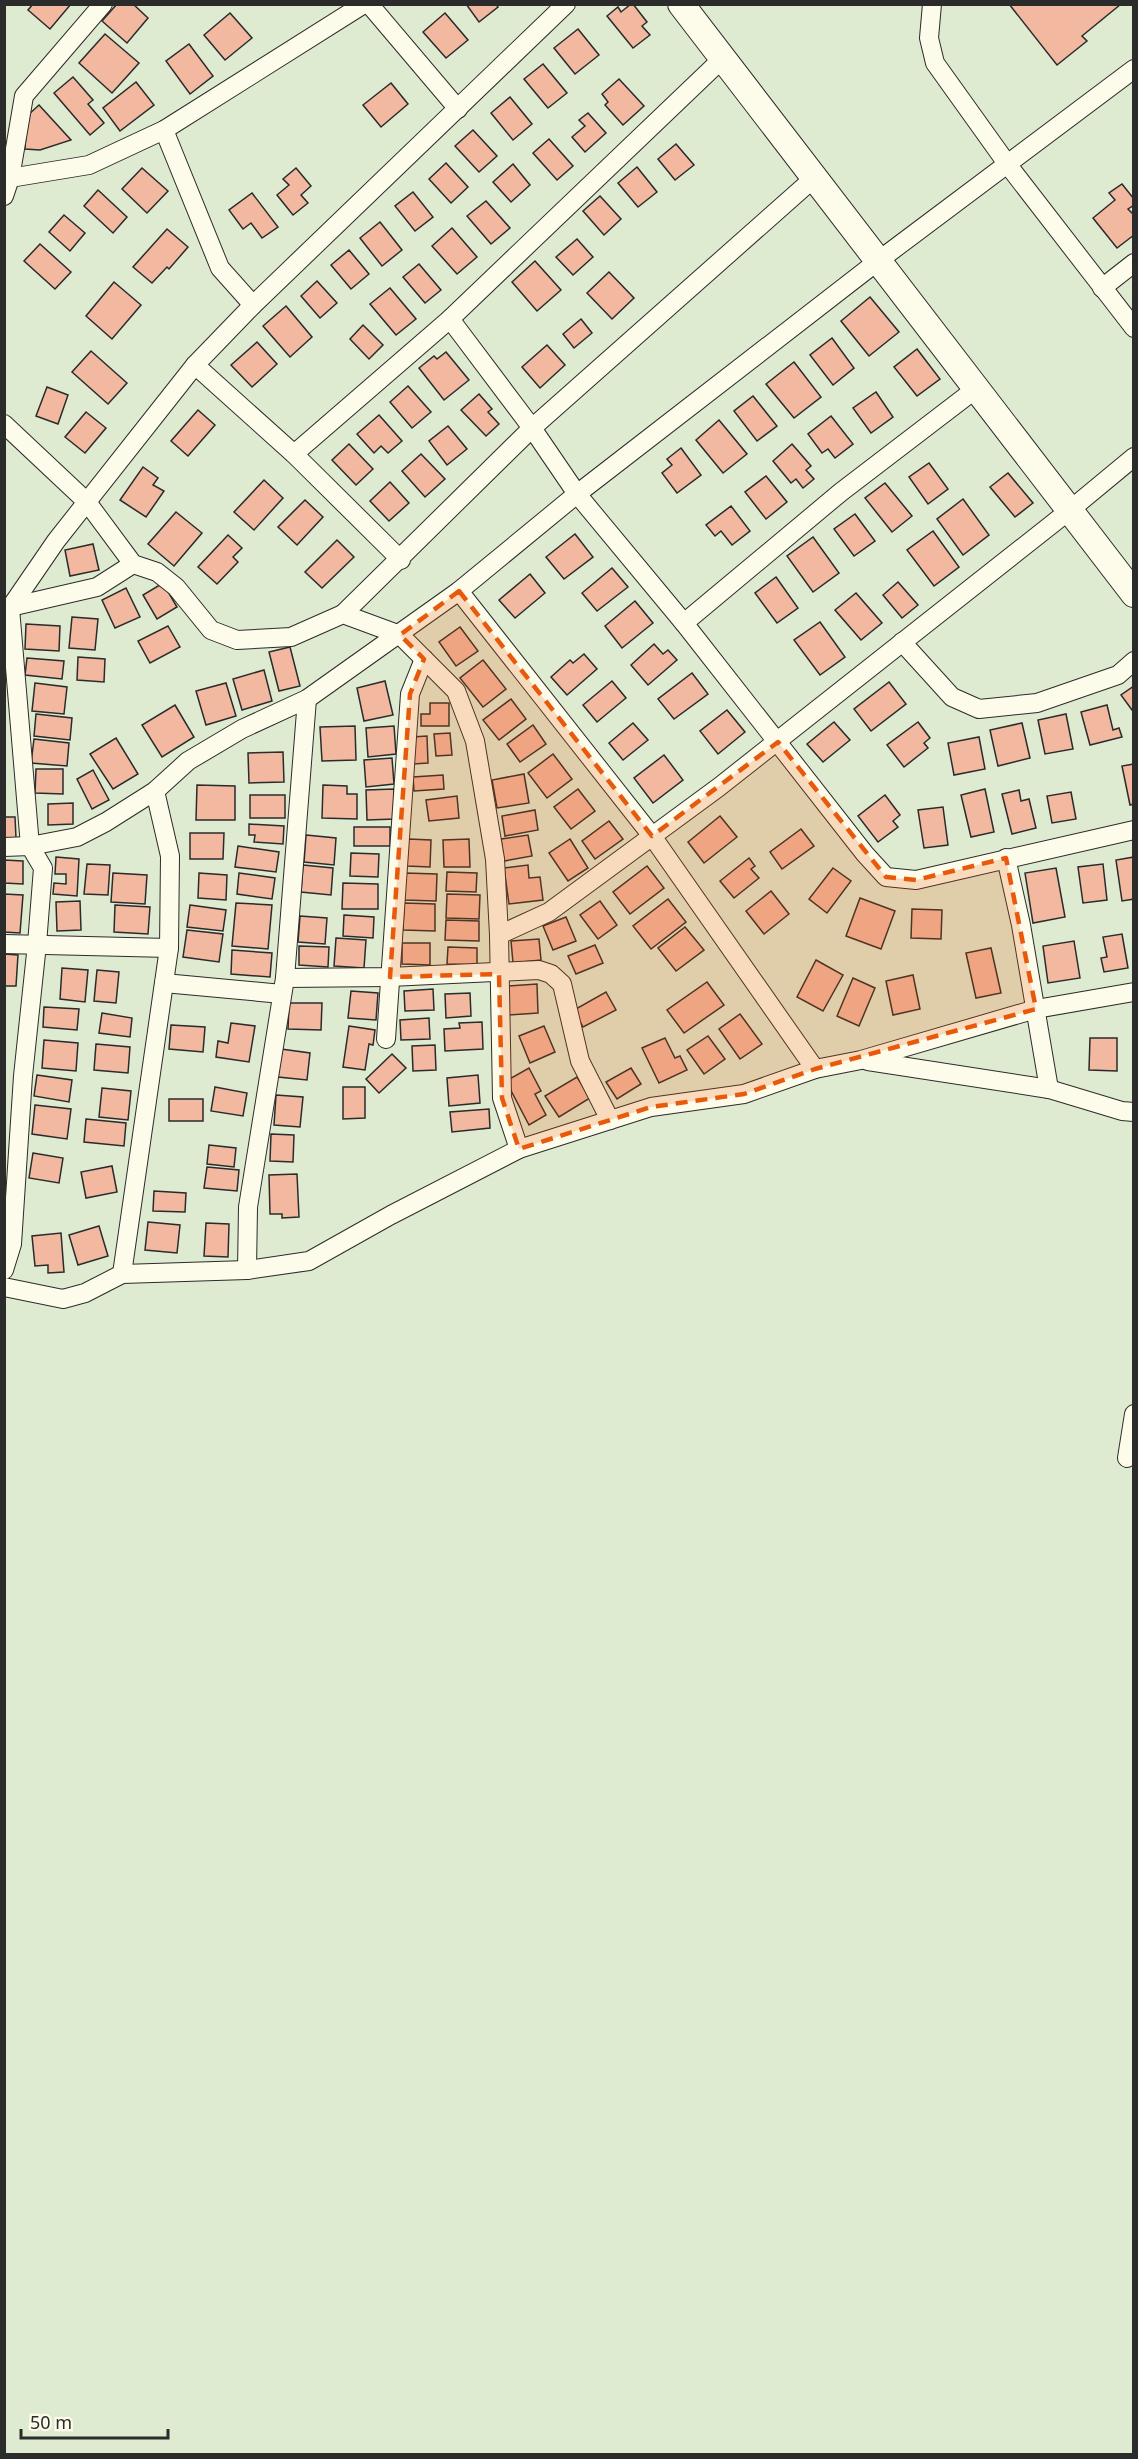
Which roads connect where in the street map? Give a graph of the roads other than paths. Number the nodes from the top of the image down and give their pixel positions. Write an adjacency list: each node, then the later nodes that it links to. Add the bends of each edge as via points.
1 (103, 4): 12 (street, via 24,96)
2 (367, 4): 8 (street); 9 (street)
3 (566, 4): 8 (street)
4 (681, 4): 6 (street)
5 (932, 4): 10 (street, via 929,38 935,63)
6 (722, 59): 11 (street); 18 (street)
7 (1134, 69): 10 (street)
8 (458, 109): 17 (street)
9 (164, 130): 12 (street, via 89,165); 17 (street, via 220,268)
10 (1008, 165): 14 (street); 16 (street)
11 (814, 178): 14 (street); 23 (street)
12 (7, 179): 13 (street)
13 (4, 196)
14 (878, 261): 21 (street); 26 (street)
15 (1134, 263): 16 (street)
16 (1102, 288): 19 (street)
17 (253, 305): 20 (street)
18 (450, 319): 23 (street); 24 (street)
19 (1134, 328)
20 (195, 365): 24 (street); 27 (street)
21 (977, 388): 28 (street); 35 (street, via 841,492)
22 (4, 424): 27 (street)
23 (532, 428): 26 (street); 29 (street)
24 (294, 454): 29 (street)
25 (1134, 457): 28 (street)
26 (577, 494): 31 (street); 35 (street)
27 (87, 502): 30 (street); 33 (street)
28 (1070, 510): 32 (street); 37 (street)
29 (401, 560): 34 (street)
30 (134, 564): 33 (street, via 97,587); 34 (street, via 158,572 176,587 211,630 237,640 291,637)
31 (459, 591): 36 (street); 44 (street)
32 (1134, 594)
33 (7, 608): 45 (street)
34 (344, 614): 36 (street)
35 (684, 623): 41 (street)
36 (400, 635): 38 (street); 40 (street)
37 (902, 642): 39 (street, via 951,697 979,709 1037,703 1118,675); 41 (street)
38 (424, 659): 48 (street, via 456,691 474,741 495,859); 53 (street, via 410,694)
39 (1134, 661)
40 (307, 699): 42 (street, via 242,729 188,761); 55 (street)
41 (778, 742): 44 (street); 47 (street, via 886,877 916,880)
42 (155, 790): 45 (street, via 77,837); 51 (street, via 170,856)
43 (1134, 830): 47 (street)
44 (652, 836): 48 (street, via 549,912); 60 (street)
45 (30, 846): 46 (street); 50 (street, via 43,867)
46 (4, 847)
47 (1006, 858): 57 (street)
48 (500, 935): 52 (street)
49 (4, 944): 50 (street)
50 (37, 944): 51 (street); 65 (street, via 12,1244)
51 (169, 948): 54 (street)
52 (499, 974): 53 (street); 63 (street, via 539,970 562,984 580,1061); 64 (street, via 502,1098)
53 (390, 977): 55 (street); 58 (street)
54 (164, 983): 55 (street); 67 (street)
55 (283, 986): 66 (street, via 248,1208)
56 (1134, 992): 57 (street)
57 (1036, 1009): 59 (street); 61 (street)
58 (386, 1039)
59 (861, 1060): 60 (street); 61 (street)
60 (815, 1069): 63 (street, via 744,1094 651,1107)
61 (1049, 1089): 62 (street)
62 (1134, 1112)
63 (610, 1120): 64 (street)
64 (519, 1149): 66 (street, via 309,1260)
65 (4, 1270)
66 (247, 1270): 67 (street)
67 (122, 1274): 68 (street, via 86,1293 63,1299)
68 (4, 1287)
69 (1134, 1414): 70 (street)
70 (1127, 1458)

